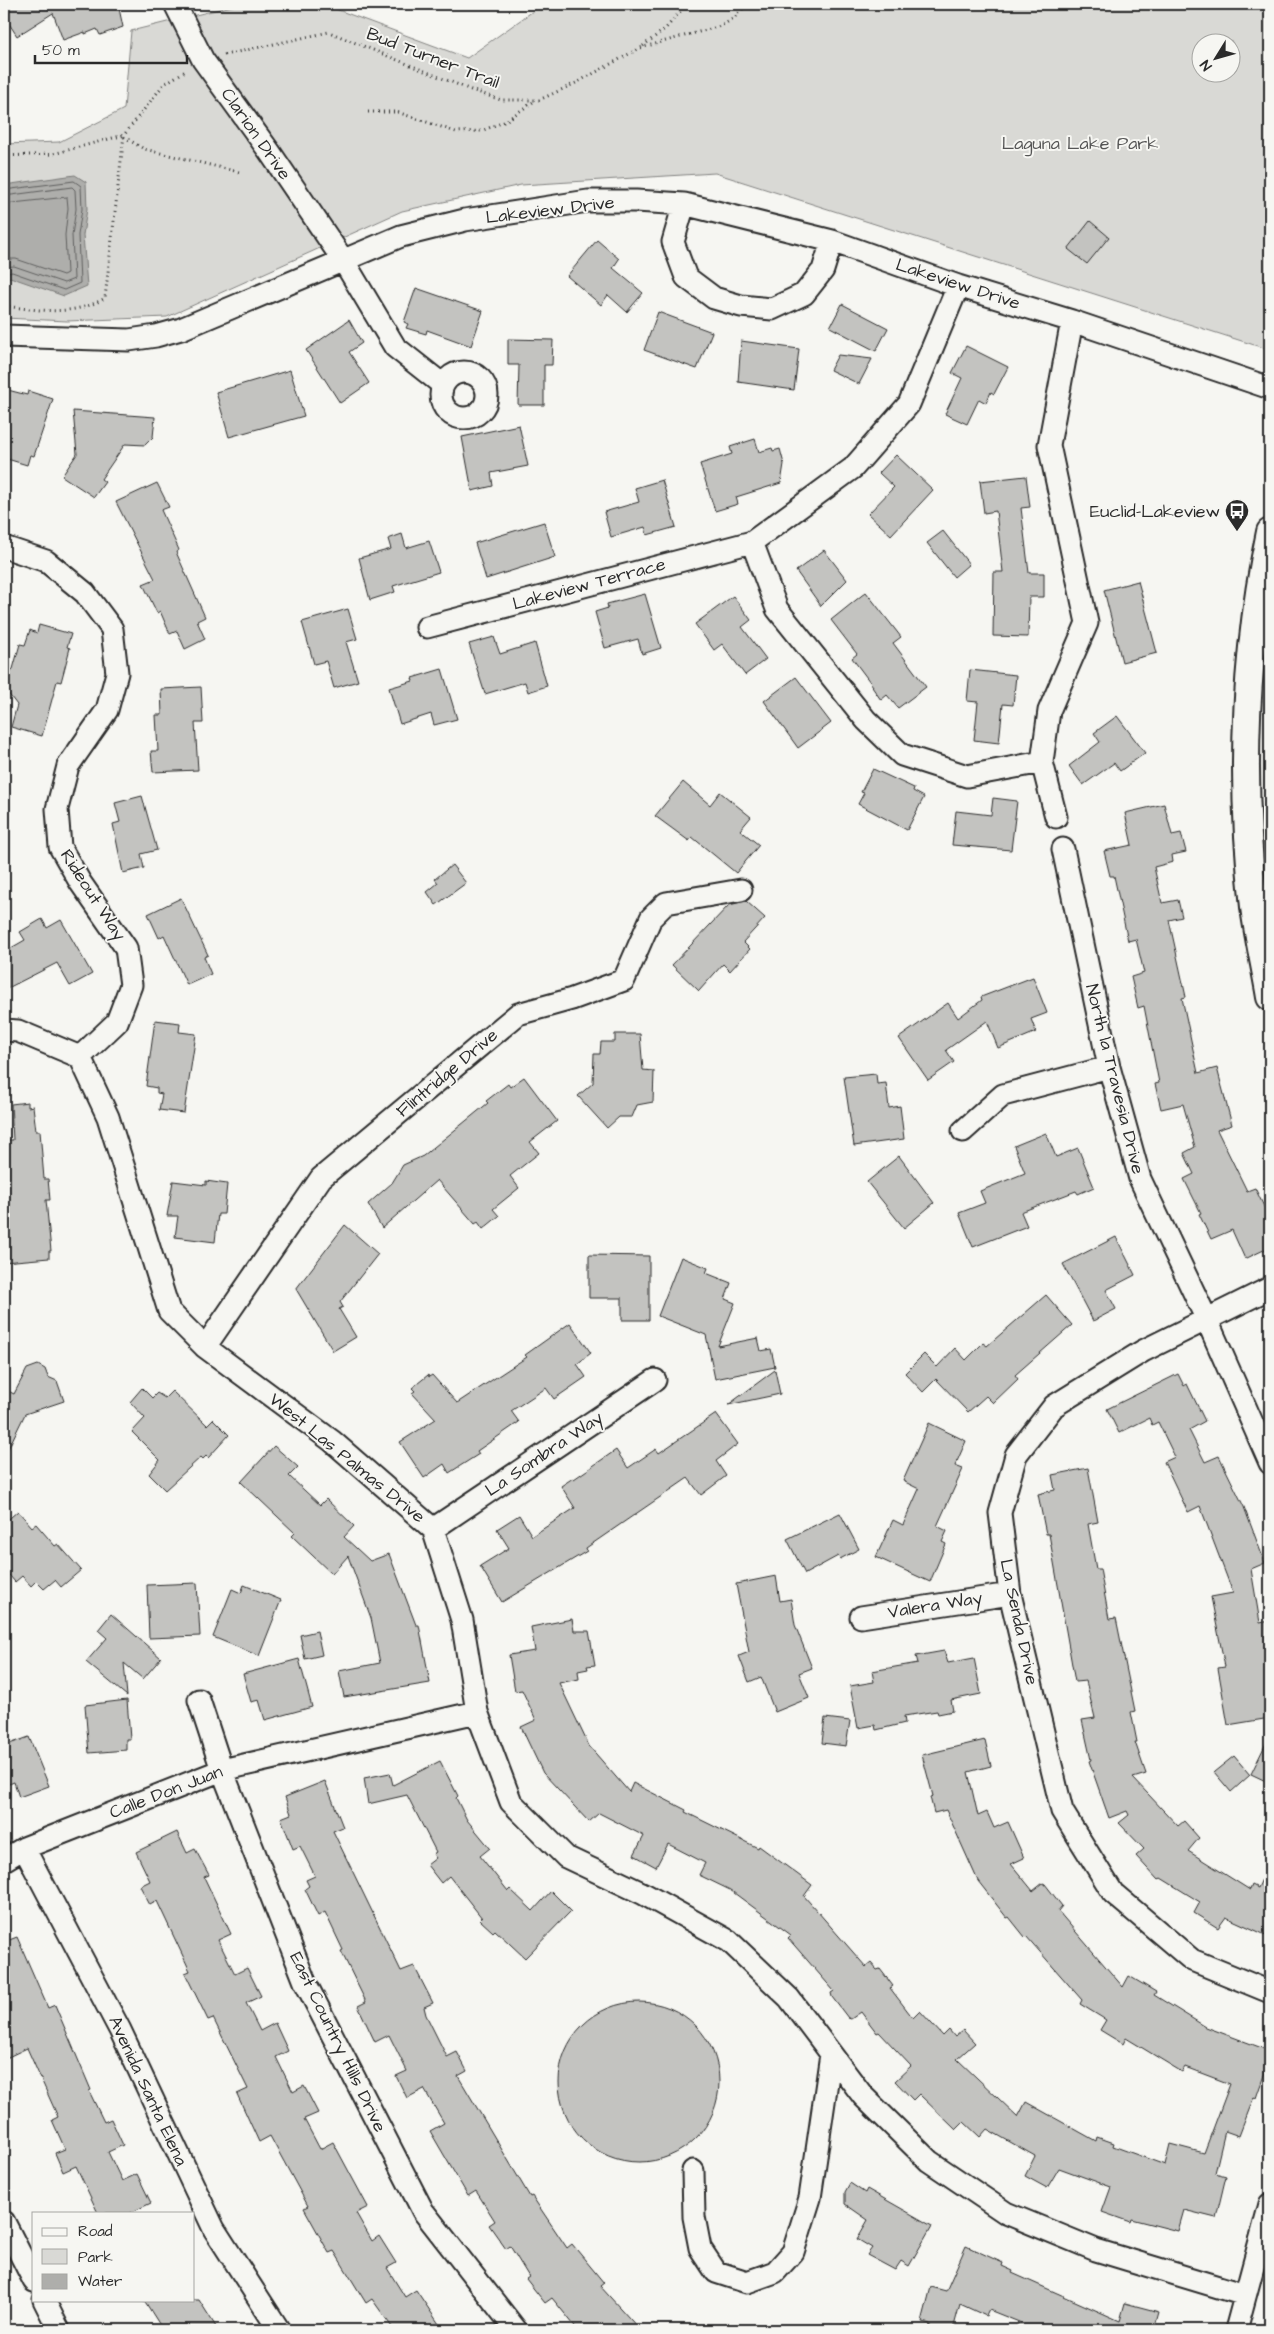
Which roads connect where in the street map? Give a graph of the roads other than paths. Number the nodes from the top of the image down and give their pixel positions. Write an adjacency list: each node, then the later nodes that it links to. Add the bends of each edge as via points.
1 (175, 4): 4 (street, Clarion Drive, via 203,60)
2 (684, 204): 3 (street, Lakeview Drive); 3 (street, via 673,242 686,277 714,298 741,306 772,309 804,294 822,270); 4 (street, Lakeview Drive, via 588,201 465,220 401,236)
3 (832, 241): 5 (street, Lakeview Drive)
4 (342, 260): 7 (street, Lakeview Drive, via 182,329 156,336 129,340); 8 (street, Clarion Drive, via 395,347)
5 (958, 286): 6 (street, Lakeview Drive); 11 (street, via 909,404 853,468)
6 (1072, 321): 9 (street, Lakeview Drive); 14 (street, via 1050,445 1087,623 1049,711)
7 (4, 336)
8 (443, 385)
9 (1270, 388)
10 (1270, 532): 18 (main road, via 1253,628 1246,724 1247,814 1254,908)
11 (752, 542): 13 (street, Lakeview Terrace); 14 (street, via 777,609 866,720 902,755 966,776)
12 (4, 547): 20 (street, Rideout Way, via 46,562 85,592 112,629 117,673 107,710 68,766 57,808 60,846 80,882 126,948 131,985 118,1022)
13 (427, 626)
14 (1042, 762): 15 (street)
15 (1056, 817)
16 (1063, 849): 21 (street, North la Travesia Drive)
17 (741, 890): 25 (street, Flintridge Drive, via 666,903 651,918 624,980 518,1014 321,1178)
18 (1270, 997)
19 (4, 1030): 20 (street, via 18,1031)
20 (80, 1057): 25 (street, West Las Palmas Drive, via 108,1117 169,1311)
21 (1109, 1067): 22 (street, via 1003,1095); 24 (street, North la Travesia Drive, via 1140,1179)
22 (963, 1131)
23 (1270, 1288): 24 (street, La Senda Drive)
24 (1207, 1320): 27 (street, North la Travesia Drive); 29 (street, La Senda Drive, via 1143,1351 1054,1406 1016,1455 1000,1513)
25 (205, 1347): 28 (street, West Las Palmas Drive, via 332,1441)
26 (655, 1380): 28 (street, La Sombra Way)
27 (1270, 1463)
28 (433, 1529): 32 (street, West Las Palmas Drive, via 462,1620)
29 (1010, 1594): 30 (street, Valera Way); 36 (street, La Senda Drive, via 1062,1811 1113,1893 1192,1960)
30 (861, 1617)
31 (199, 1700): 33 (street, East Country Hills Drive)
32 (476, 1712): 33 (street, Calle Don Juan); 37 (street, West Las Palmas Drive, via 511,1802 566,1857 644,1894 729,1941 789,1998)
33 (222, 1770): 34 (street, Calle Don Juan); 46 (street, East Country Hills Drive, via 305,1982 423,2211)
34 (24, 1848): 35 (street, Calle Don Juan); 45 (street, Avenida Santa Elena, via 120,2030 214,2230)
35 (4, 1860)
36 (1270, 1992)
37 (831, 2054): 38 (street, via 810,2198 794,2252 774,2272 748,2282 716,2272 700,2248 694,2217); 42 (street, West Las Palmas Drive, via 863,2096 929,2161 1006,2213 1096,2250)
38 (693, 2170)
39 (1270, 2204): 42 (street)
40 (4, 2222): 41 (street)
41 (32, 2277)
42 (1245, 2296): 47 (street)
43 (45, 2302): 44 (street)
44 (59, 2330)
45 (279, 2330)
46 (516, 2330)
47 (1236, 2330)

